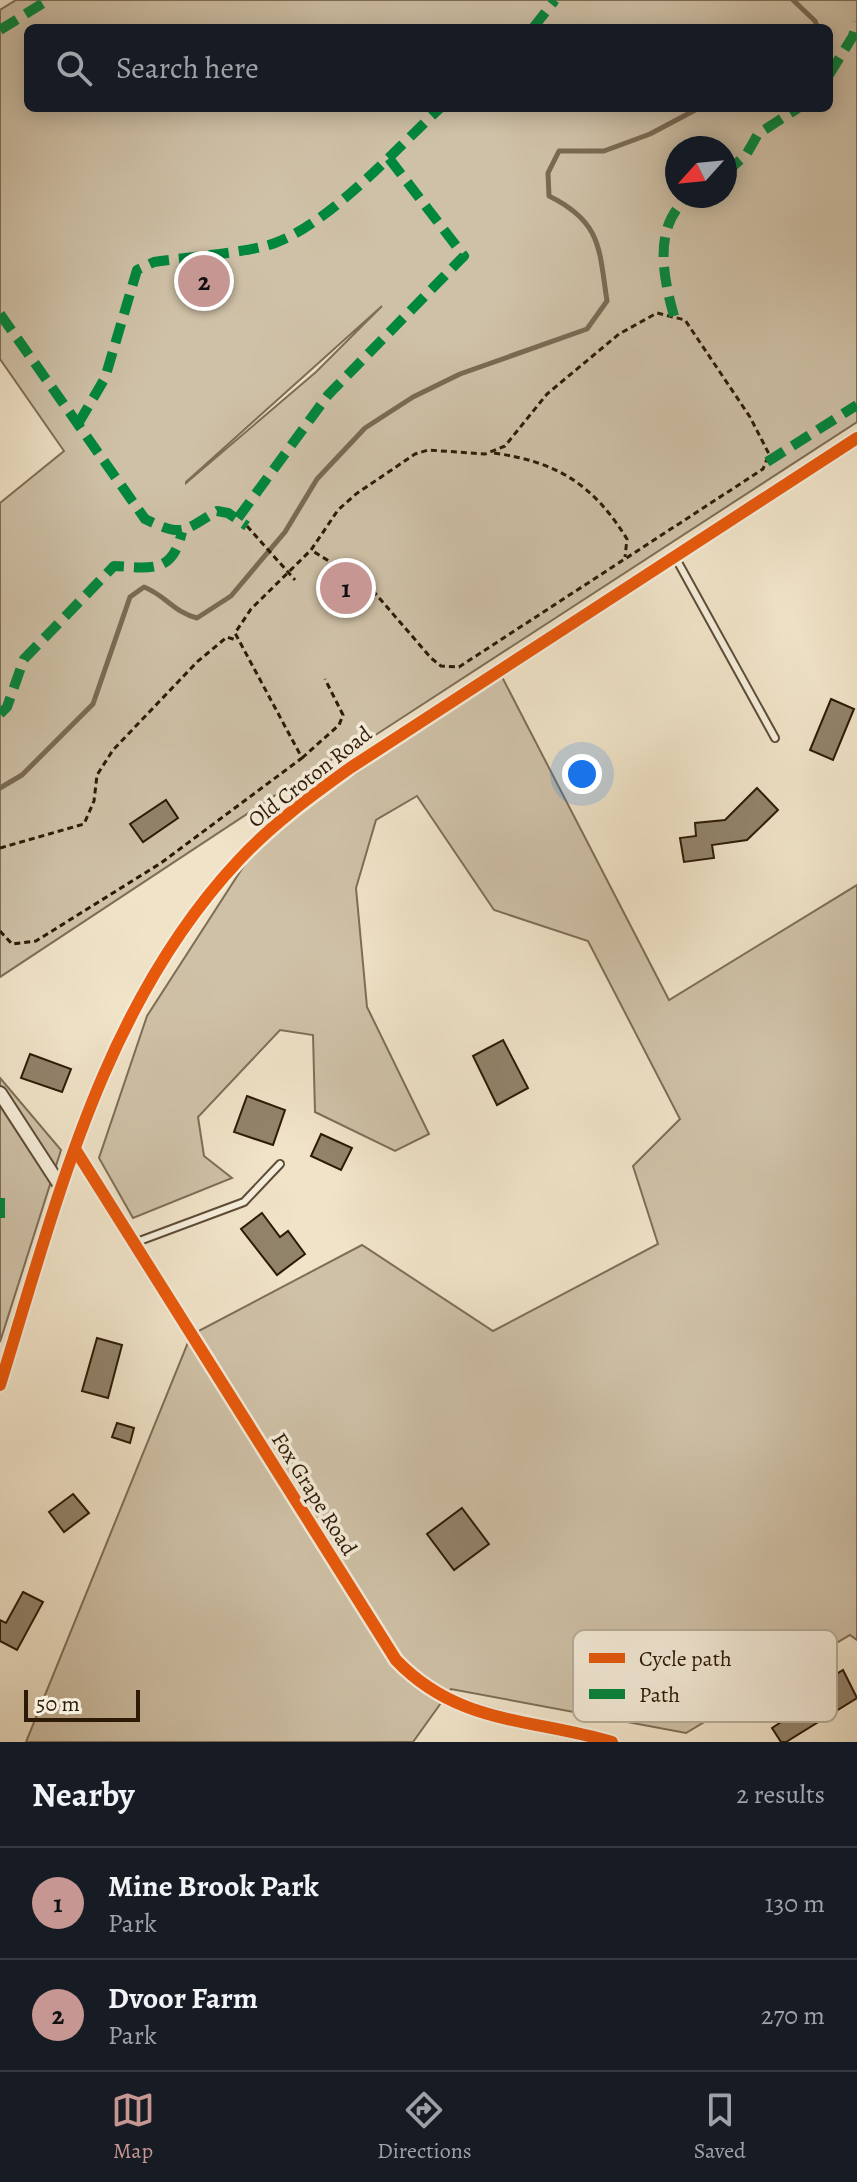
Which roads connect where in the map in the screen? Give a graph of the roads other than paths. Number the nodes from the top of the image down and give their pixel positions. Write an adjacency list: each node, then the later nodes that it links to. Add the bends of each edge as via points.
1 (857, 438): 2 (street, Old Croton Road)
2 (674, 555): 3 (lane); 5 (street, Old Croton Road, via 350,768 239,860 153,972 110,1058)
3 (775, 738)
4 (0, 1093): 7 (street)
5 (75, 1149): 7 (street, Old Croton Road); 8 (street, Fox Grape Road)
6 (280, 1164): 8 (lane, via 244,1202)
7 (61, 1187): 9 (street, Old Croton Road)
8 (134, 1243): 10 (street, Fox Grape Road, via 379,1637 413,1678 469,1709)
9 (0, 1385)
10 (612, 1742)

